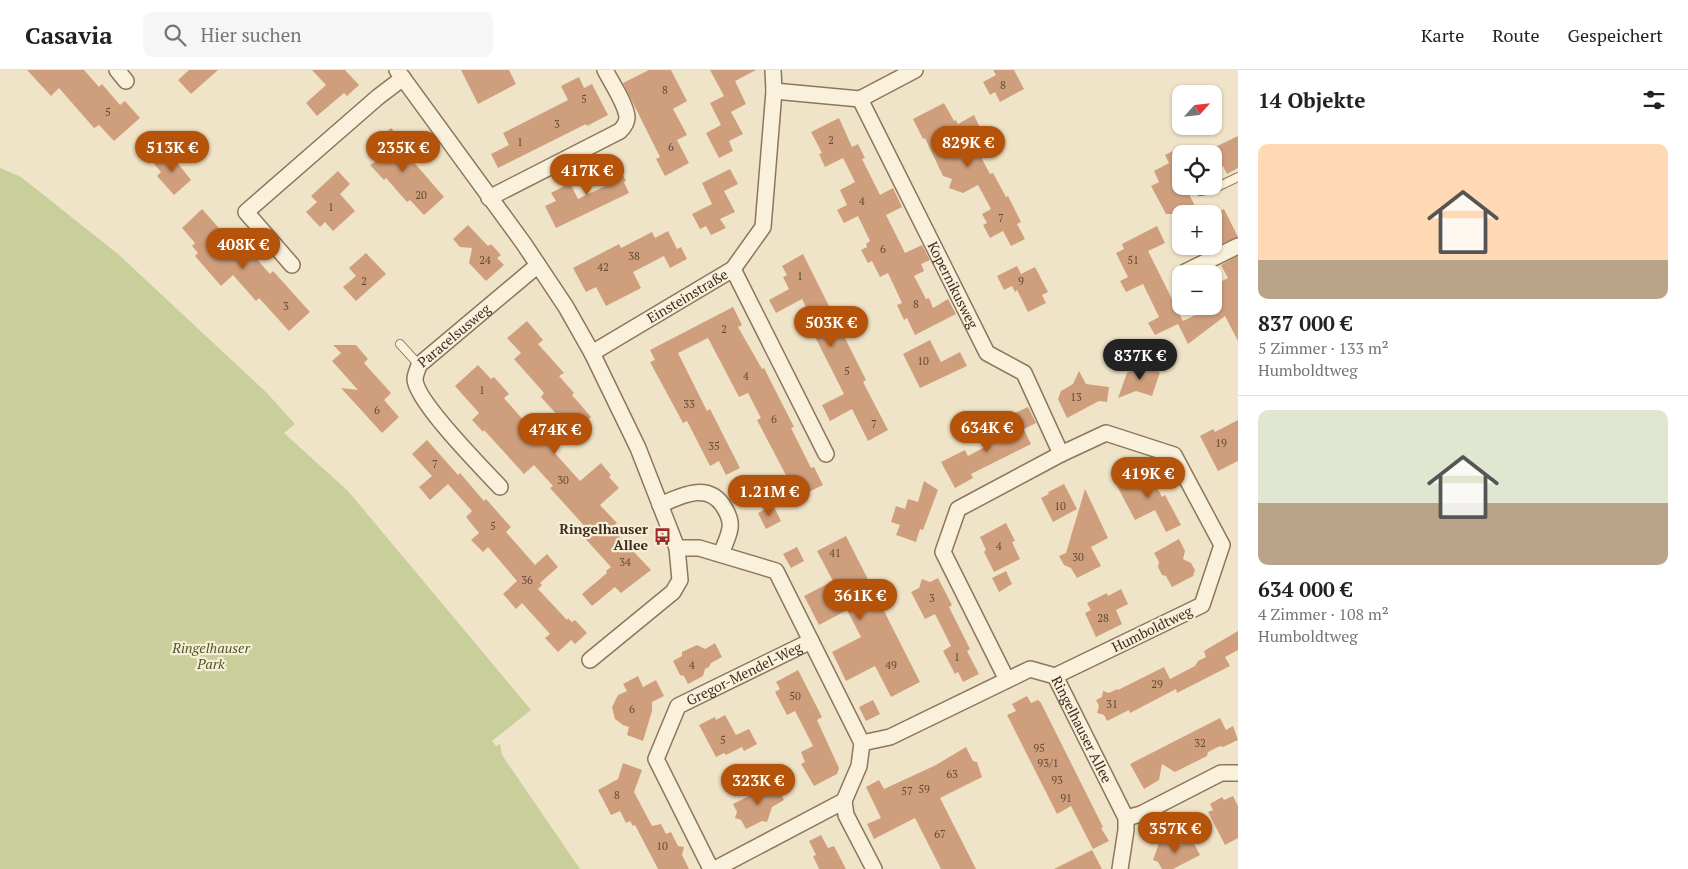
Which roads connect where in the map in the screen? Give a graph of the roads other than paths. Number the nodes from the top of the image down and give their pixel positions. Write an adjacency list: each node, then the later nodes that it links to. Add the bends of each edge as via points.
1 (605, 70): 9 (street, via 625,111 624,127)
2 (773, 70): 5 (street, Einsteinstraße)
3 (915, 70): 6 (street)
4 (400, 74): 9 (street); 11 (street, via 246,212)
5 (774, 91): 6 (street); 14 (street, Einsteinstraße, via 763,227)
6 (860, 99): 19 (street, Kopernikusweg, via 987,353 1024,373)
7 (1238, 176): 8 (lane)
8 (1222, 183)
9 (490, 198): 12 (street)
10 (1238, 246): 13 (street)
11 (292, 265)
12 (538, 265): 16 (street); 17 (street, Paracelsusweg)
13 (1199, 265)
14 (733, 269): 16 (street, Einsteinstraße); 18 (street)
15 (400, 344): 17 (lane)
16 (592, 353): 21 (street, via 638,448)
17 (419, 365): 20 (street, Paracelsusweg, via 414,379 418,392)
18 (826, 454)
19 (1061, 454): 26 (street, Humboldtweg, via 1106,432 1174,455 1222,545 1202,605); 27 (street, Humboldtweg, via 958,509 943,552)
20 (500, 487)
21 (660, 505): 22 (street); 23 (street, via 686,494 705,492 720,500 730,528)
22 (677, 548): 23 (street, via 699,548); 25 (street, via 680,580 673,592)
23 (721, 554): 24 (street, via 776,572)
24 (811, 641): 28 (street); 32 (street, Gregor-Mendel-Weg, via 678,706 656,759)
25 (590, 660)
26 (1055, 676): 27 (street, Ringelhauser Allee, via 1030,669); 31 (street, Ringelhauser Allee)
27 (1007, 680): 28 (street, Ringelhauser Allee, via 890,737)
28 (862, 743): 30 (street, via 858,766)
29 (1238, 773): 31 (street, via 1221,773 1142,814)
30 (844, 801): 32 (street, Gregor-Mendel-Weg); 33 (street, via 846,815)
31 (1126, 818): 34 (street)
32 (713, 869)
33 (874, 869)
34 (1120, 869)

